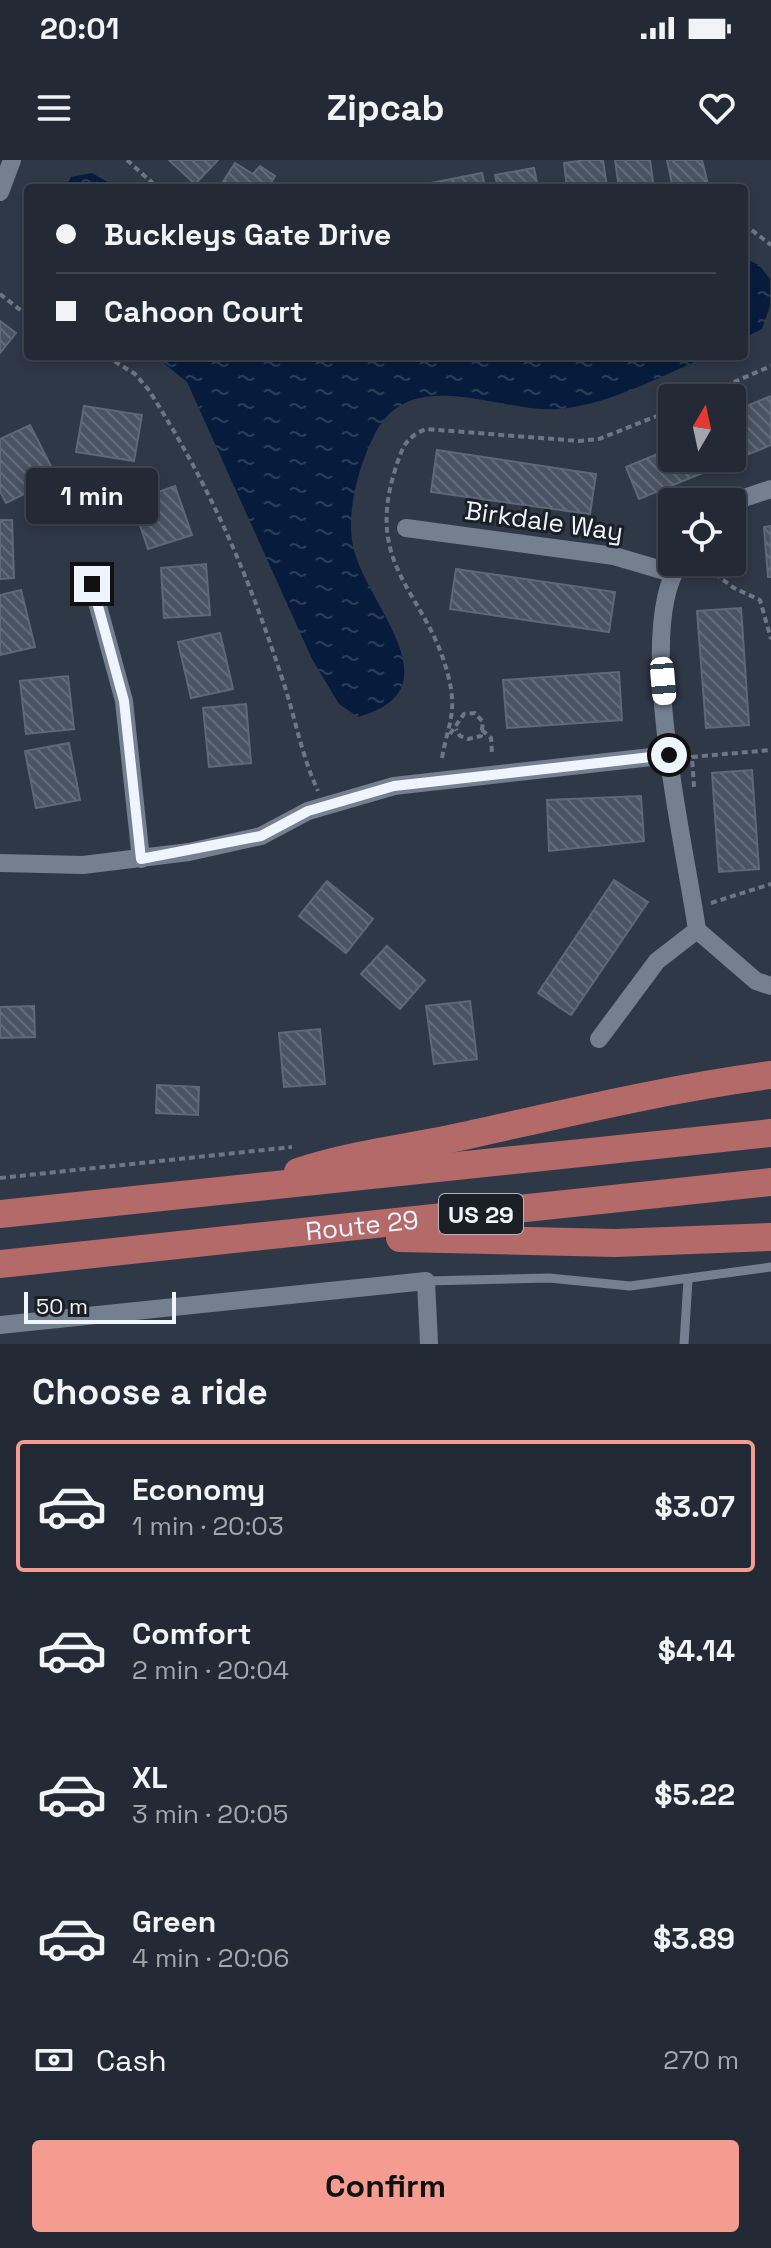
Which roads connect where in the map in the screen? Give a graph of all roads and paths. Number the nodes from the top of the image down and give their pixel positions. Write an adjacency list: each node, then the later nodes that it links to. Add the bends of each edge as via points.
1 (12, 160): 4 (street)
2 (127, 160): 3 (path)
3 (154, 184)
4 (0, 192)
5 (748, 226): 6 (path)
6 (769, 239): 7 (path)
7 (771, 245)
8 (0, 294): 9 (path)
9 (24, 313)
10 (112, 360): 28 (path, via 148,389 216,504 240,558 282,678 301,755)
11 (771, 366): 12 (path)
12 (729, 384)
13 (771, 489): 14 (street)
14 (746, 497)
15 (406, 528): 16 (street, Birkdale Way)
16 (658, 564)
17 (673, 576): 26 (street, via 662,612)
18 (718, 576): 20 (path, via 760,600)
19 (92, 584): 29 (street, via 124,701)
20 (771, 639)
21 (456, 729): 22 (path, via 468,739 481,736); 22 (path, via 468,712 480,717); 23 (path)
22 (482, 730): 25 (path, via 491,738)
23 (446, 739)
24 (771, 750): 27 (path, via 692,757 695,791)
25 (492, 753)
26 (669, 755): 27 (street); 29 (street, via 394,786 308,811 261,836)
27 (675, 792): 32 (street)
28 (319, 793)
29 (141, 859): 30 (street, via 83,865)
30 (0, 863)
31 (771, 884): 32 (path, via 710,903)
32 (696, 925): 33 (street, via 756,981); 34 (street, via 657,961)
33 (771, 986)
34 (599, 1039)
35 (770, 1076): 38 (main road, via 641,1094 408,1148 342,1157)
36 (771, 1133): 38 (main road, Route 29 / US 29)
37 (771, 1182): 41 (main road, Route 29 / US 29)
38 (251, 1188): 39 (main road, Route 29 / US 29)
39 (0, 1214)
40 (771, 1237): 41 (main road, via 615,1243)
41 (244, 1238): 42 (main road, Route 29 / US 29)
42 (0, 1264)
43 (771, 1267): 44 (lane)
44 (688, 1280): 45 (lane, via 630,1286 549,1278); 48 (lane)
45 (426, 1281): 46 (street); 47 (street)
46 (0, 1325)
47 (429, 1344)
48 (684, 1344)

